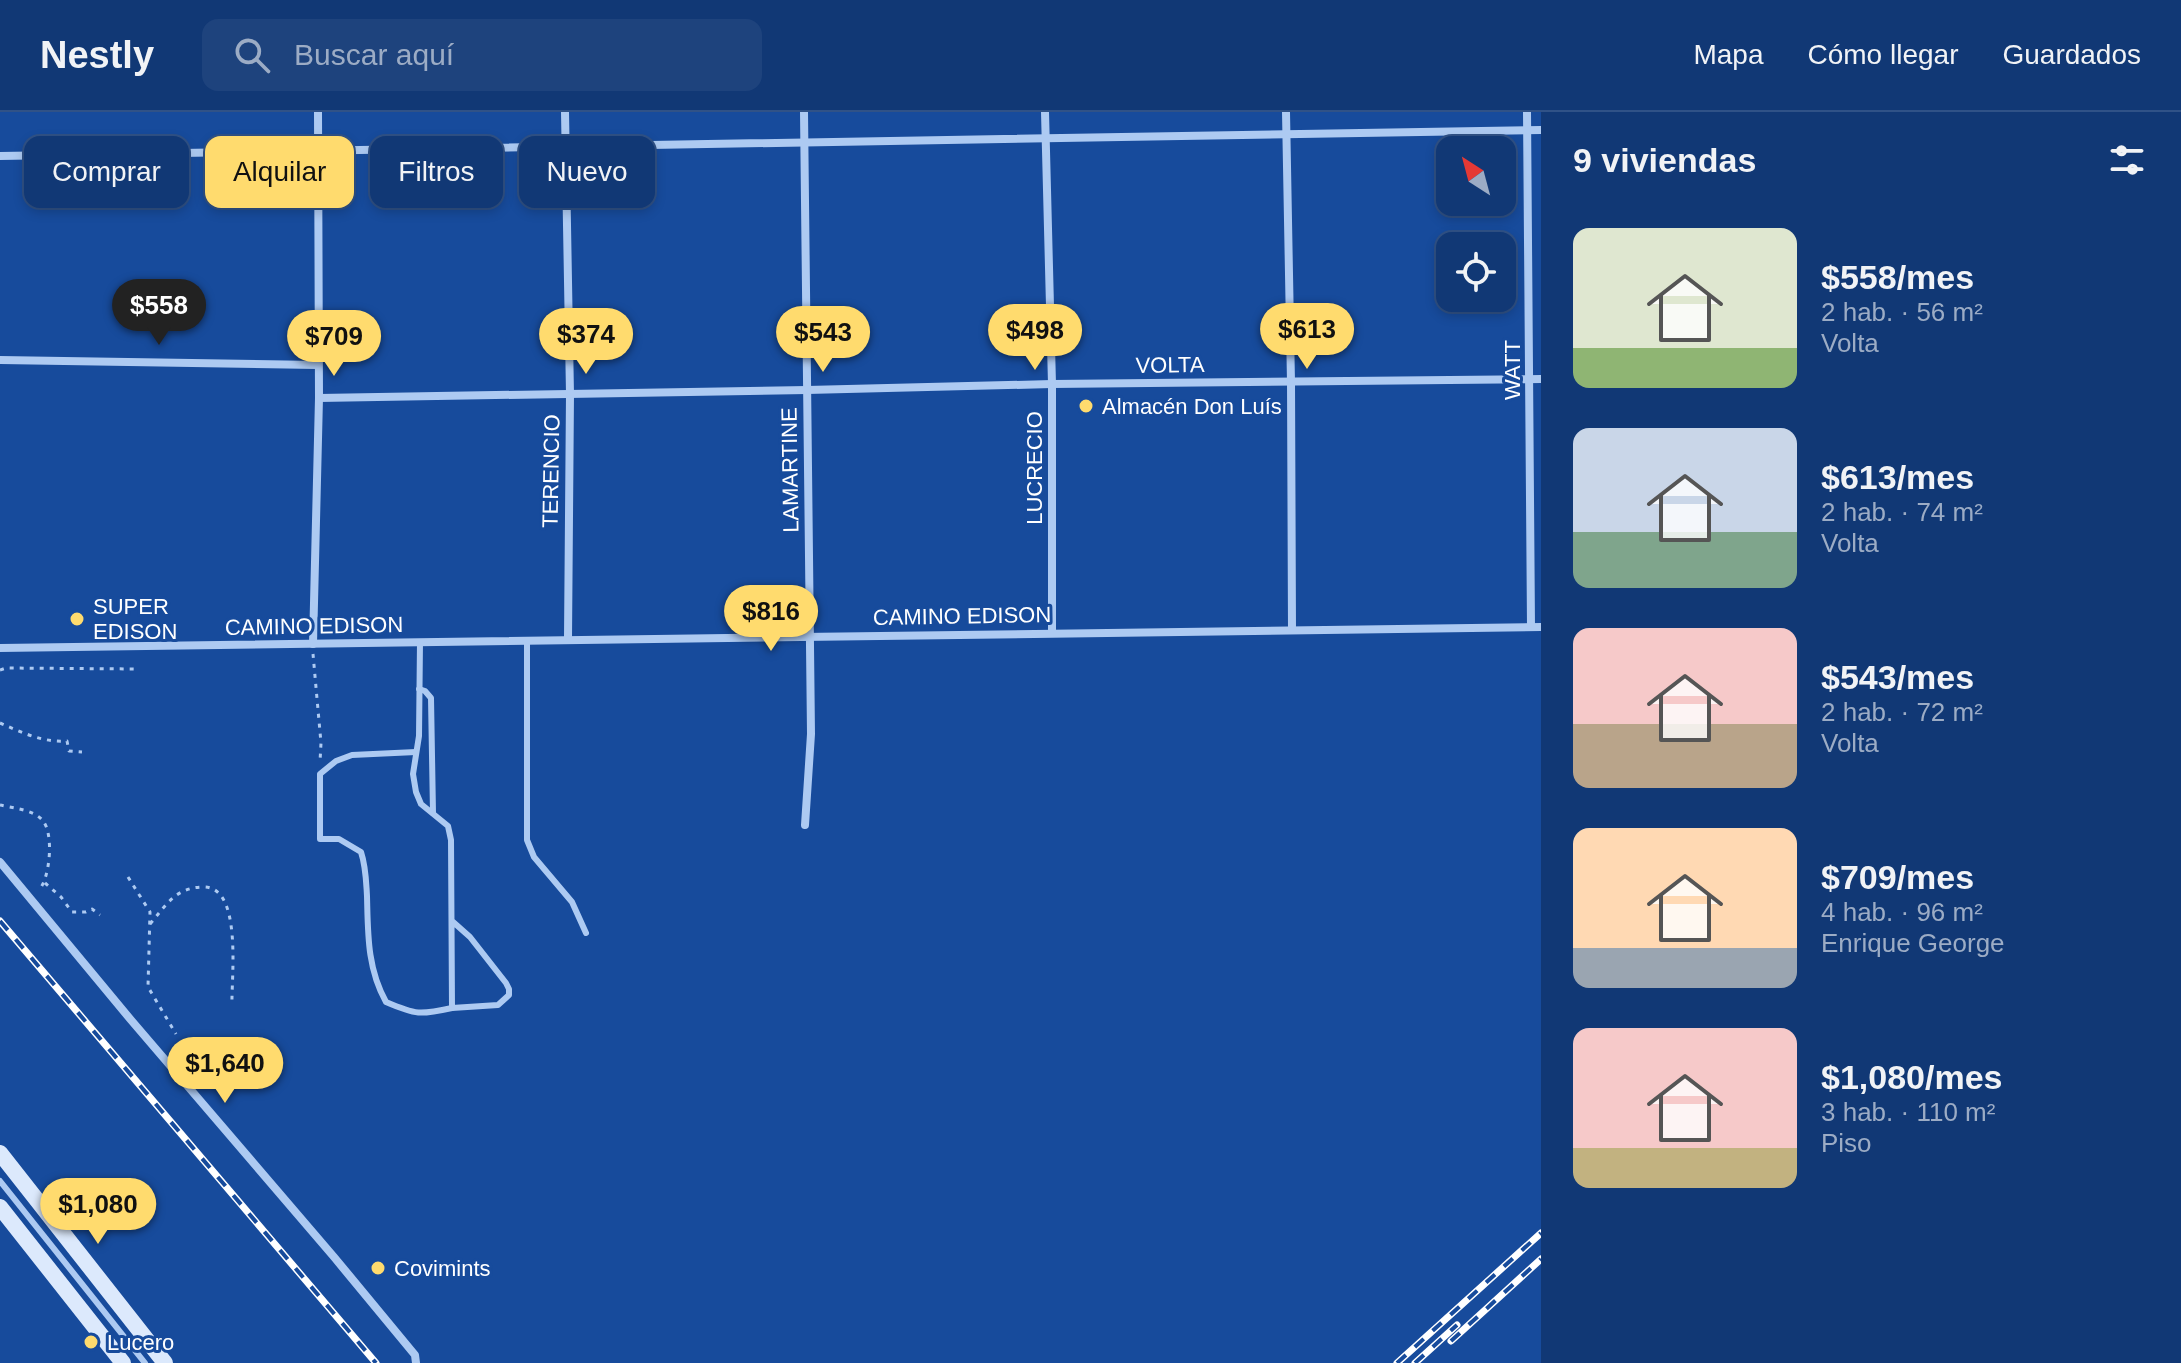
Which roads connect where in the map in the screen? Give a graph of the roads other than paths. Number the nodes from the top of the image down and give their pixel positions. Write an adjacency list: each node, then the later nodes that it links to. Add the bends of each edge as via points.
1 (318, 112): 10 (street)
2 (565, 112): 11 (street, TERENCIO)
3 (804, 112): 13 (street, LAMARTINE)
4 (1045, 112): 12 (street, LUCRECIO)
5 (1286, 112): 9 (street)
6 (1527, 112): 7 (street, WATT)
7 (1528, 130): 8 (street); 9 (street); 23 (street, WATT)
8 (1541, 130)
9 (1287, 134): 12 (street); 25 (street)
10 (317, 136)
11 (566, 136)
12 (1046, 138): 13 (street); 26 (street, LUCRECIO)
13 (805, 142): 14 (street); 27 (street, LAMARTINE)
14 (655, 145)
15 (519, 147): 16 (street)
16 (354, 149)
17 (205, 152): 18 (street)
18 (0, 156)
19 (317, 208): 22 (street)
20 (567, 208): 28 (street, TERENCIO)
21 (0, 360): 22 (street)
22 (318, 365): 29 (street)
23 (1531, 379): 24 (street, VOLTA); 25 (street, VOLTA); 30 (street, WATT)
24 (1541, 379)
25 (1291, 382): 26 (street, VOLTA); 31 (street)
26 (1052, 384): 27 (street, VOLTA); 32 (street, LUCRECIO)
27 (807, 390): 28 (street, VOLTA); 33 (street, LAMARTINE)
28 (570, 394): 29 (street, VOLTA); 34 (street, TERENCIO)
29 (319, 398): 37 (street)
30 (1536, 627): 31 (street, CAMINO EDISON)
31 (1292, 630): 32 (street, CAMINO EDISON)
32 (1052, 632): 33 (street, CAMINO EDISON)
33 (810, 636): 34 (street, CAMINO EDISON); 42 (street, LAMARTINE)
34 (568, 639): 35 (street, CAMINO EDISON)
35 (527, 640): 36 (street, CAMINO EDISON); 45 (lane, via 527,840 534,857 572,902)
36 (420, 642): 37 (street, CAMINO EDISON); 39 (lane)
37 (313, 644): 38 (street, CAMINO EDISON)
38 (0, 648)
39 (419, 689): 40 (lane); 41 (lane, via 431,698)
40 (416, 752): 41 (lane, via 416,792); 46 (lane, via 352,755 320,774 320,839 339,839 361,852 366,865 368,950 386,1002 423,1015)
41 (433, 813): 44 (lane, via 448,826 451,840)
42 (805, 825)
43 (0, 862): 53 (street, via 334,1257 415,1355)
44 (452, 921): 46 (lane); 46 (lane, via 509,989 498,1005)
45 (586, 933)
46 (452, 1008)
47 (0, 1153): 52 (main road)
48 (0, 1181): 51 (lane)
49 (0, 1207): 50 (main road)
50 (123, 1363)
51 (145, 1363)
52 (165, 1363)
53 (416, 1363)

